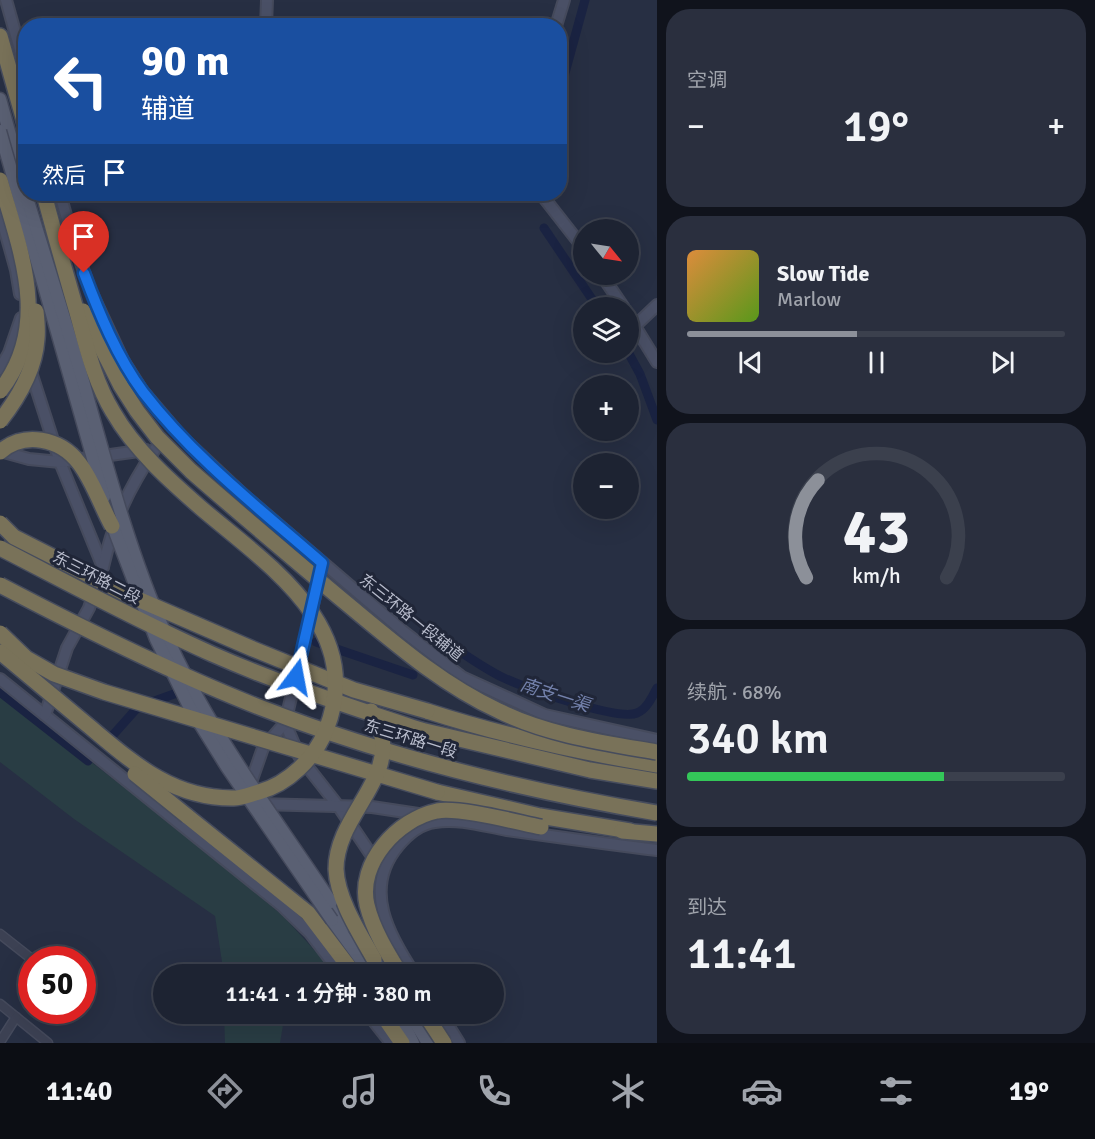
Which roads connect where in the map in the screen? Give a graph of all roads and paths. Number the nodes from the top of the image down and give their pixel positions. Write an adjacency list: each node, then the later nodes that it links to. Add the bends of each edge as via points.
1 (6, 0): 7 (main road)
2 (267, 0): 4 (main road)
3 (564, 0): 5 (main road)
4 (266, 18)
5 (558, 18)
6 (0, 36): 9 (highway)
7 (18, 42)
8 (0, 99): 11 (main road)
9 (18, 100)
10 (0, 131): 13 (main road, bridge)
11 (18, 164)
12 (0, 180): 21 (highway, bridge)
13 (18, 194)
14 (20, 201): 36 (main road, bridge)
15 (28, 201): 65 (main road, bridge, via 124,526 166,635 224,741)
16 (46, 201): 22 (highway, bridge)
17 (62, 201): 31 (main road, 东三环路一段辅道, via 107,328 142,390)
18 (546, 201): 20 (main road)
19 (0, 213): 24 (main road, via 20,287)
20 (573, 235)
21 (28, 279): 29 (highway, bridge, via 30,313 24,342); 30 (highway, bridge, via 36,310 37,339 24,386)
22 (70, 287): 44 (highway, bridge, via 98,382 133,441 161,472 283,577 309,608 326,636 333,661 333,712 321,742 300,768 269,789 236,798 199,795 174,788 142,770); 51 (highway, bridge, via 121,386 157,437 191,471 415,660 500,712 540,727)
23 (657, 305): 25 (main road)
24 (21, 318): 28 (main road); 34 (main road, via 32,377)
25 (639, 322)
26 (639, 330): 27 (main road)
27 (657, 362)
28 (0, 369)
29 (0, 391)
30 (0, 421)
31 (182, 437): 32 (main road); 39 (main road, 东三环路一段辅道)
32 (155, 449): 34 (main road); 40 (main road, via 120,511)
33 (0, 451): 34 (main road); 36 (highway, bridge, via 16,441 31,438 58,446 80,463)
34 (60, 462): 40 (main road)
35 (0, 523): 37 (highway, bridge)
36 (112, 526): 68 (main road, bridge, via 156,639 189,706 227,768)
37 (7, 533): 47 (highway, bridge, via 126,594)
38 (0, 548): 43 (highway, 东三环路二段, bridge)
39 (322, 563): 49 (main road); 50 (main road, 东三环路一段辅道, via 462,677 544,715)
40 (103, 567): 48 (main road, via 89,608 67,648)
41 (0, 585): 57 (highway, 东三环路一段, bridge, via 164,666 345,738 512,786)
42 (0, 633): 59 (highway, bridge, via 26,658 54,675 104,692 437,792 540,816)
43 (178, 638): 53 (highway, 东三环路一段, bridge, via 319,696 421,730 590,770)
44 (0, 652)
45 (0, 665): 67 (highway, bridge, via 292,899 314,920)
46 (0, 678): 48 (main road)
47 (354, 690): 52 (highway, bridge, via 547,745); 65 (highway, bridge, via 381,730 384,751 375,779 340,842 336,871 351,919)
48 (45, 715): 54 (main road)
49 (285, 723): 55 (main road, via 264,748); 56 (main road, via 299,756)
50 (657, 740)
51 (657, 753)
52 (657, 765)
53 (657, 781)
54 (136, 788): 55 (main road); 66 (main road, via 281,905 310,933)
55 (244, 804): 56 (main road)
56 (339, 807): 58 (main road, via 400,810); 62 (main road)
57 (657, 813)
58 (457, 821): 61 (main road); 62 (main road, via 419,827 390,855)
59 (630, 831): 60 (highway); 70 (highway, bridge, via 541,827 462,812 438,811 411,821 381,850 367,885 372,919)
60 (657, 834)
61 (657, 850)
62 (382, 873): 71 (main road, via 383,918)
63 (0, 934): 64 (street)
64 (18, 948)
65 (374, 959): 69 (main road)
66 (334, 964)
67 (347, 964)
68 (364, 964)
69 (377, 964)
70 (395, 964)
71 (410, 964)
72 (0, 1004): 73 (street)
73 (15, 1017): 80 (street); 81 (street)
74 (376, 1024): 82 (main road)
75 (393, 1024): 83 (highway)
76 (396, 1024): 84 (main road)
77 (416, 1024): 85 (main road)
78 (432, 1024): 86 (highway, bridge)
79 (447, 1024): 87 (main road)
80 (0, 1042)
81 (48, 1043)
82 (391, 1043)
83 (402, 1043)
84 (413, 1043)
85 (428, 1043)
86 (444, 1043)
87 (459, 1043)

